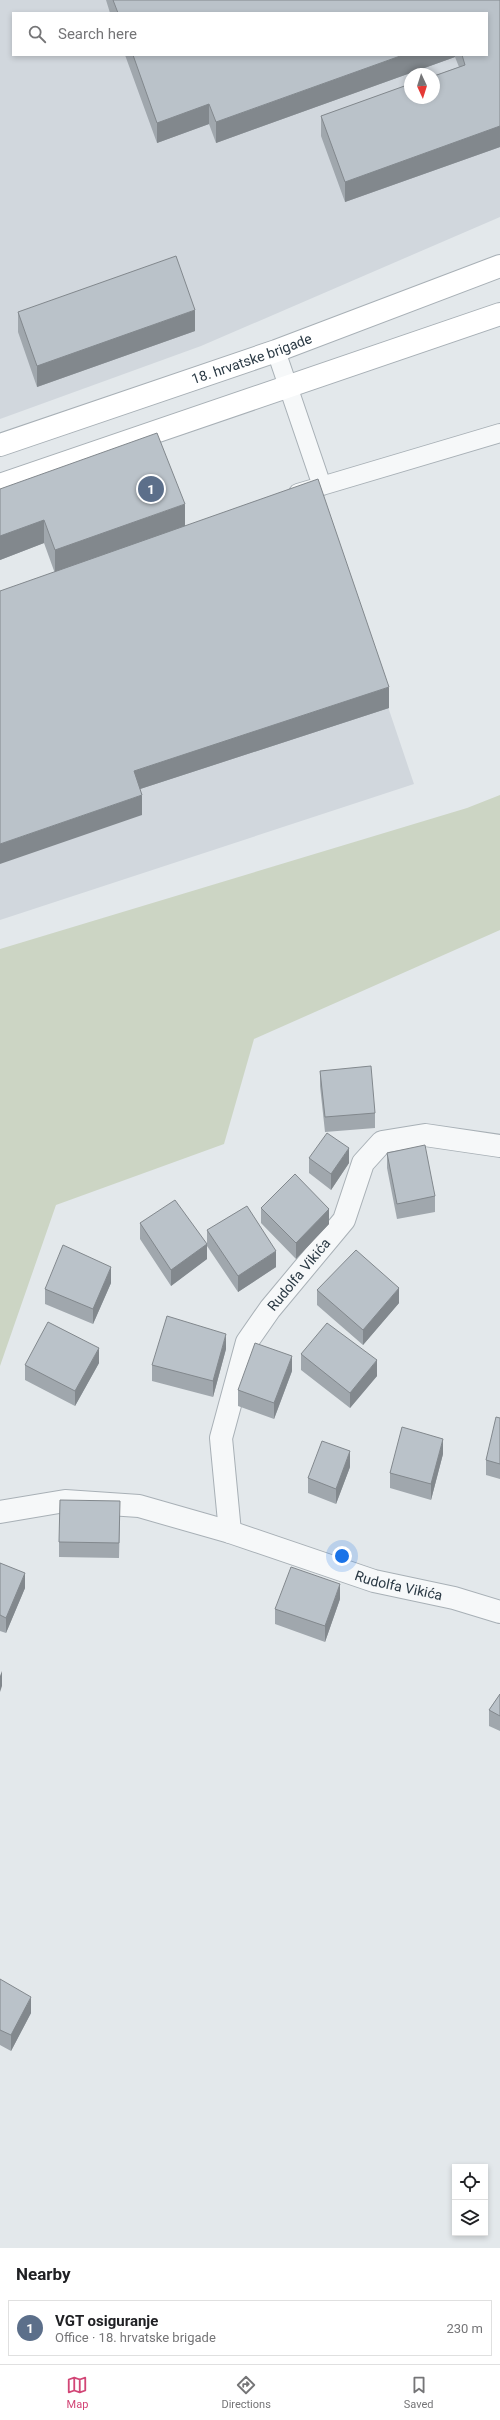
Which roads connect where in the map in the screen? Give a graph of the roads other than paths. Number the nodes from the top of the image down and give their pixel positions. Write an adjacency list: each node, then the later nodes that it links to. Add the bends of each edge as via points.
1 (500, 266): 3 (main road, 18. hrvatske brigade)
2 (500, 314): 4 (main road)
3 (276, 351): 4 (lane); 6 (main road, 18. hrvatske brigade)
4 (289, 388): 7 (main road); 8 (lane)
5 (500, 434): 8 (lane)
6 (0, 445)
7 (0, 485)
8 (322, 486): 9 (lane)
9 (285, 497)
10 (500, 1146): 12 (street, Rudolfa Vikića, via 425,1135 382,1142 363,1163 344,1220 270,1309 247,1342 221,1438)
11 (0, 1512): 12 (street, Rudolfa Vikića, via 65,1501 139,1506)
12 (230, 1532): 13 (street, Rudolfa Vikića, via 374,1581 454,1598)
13 (500, 1612)

